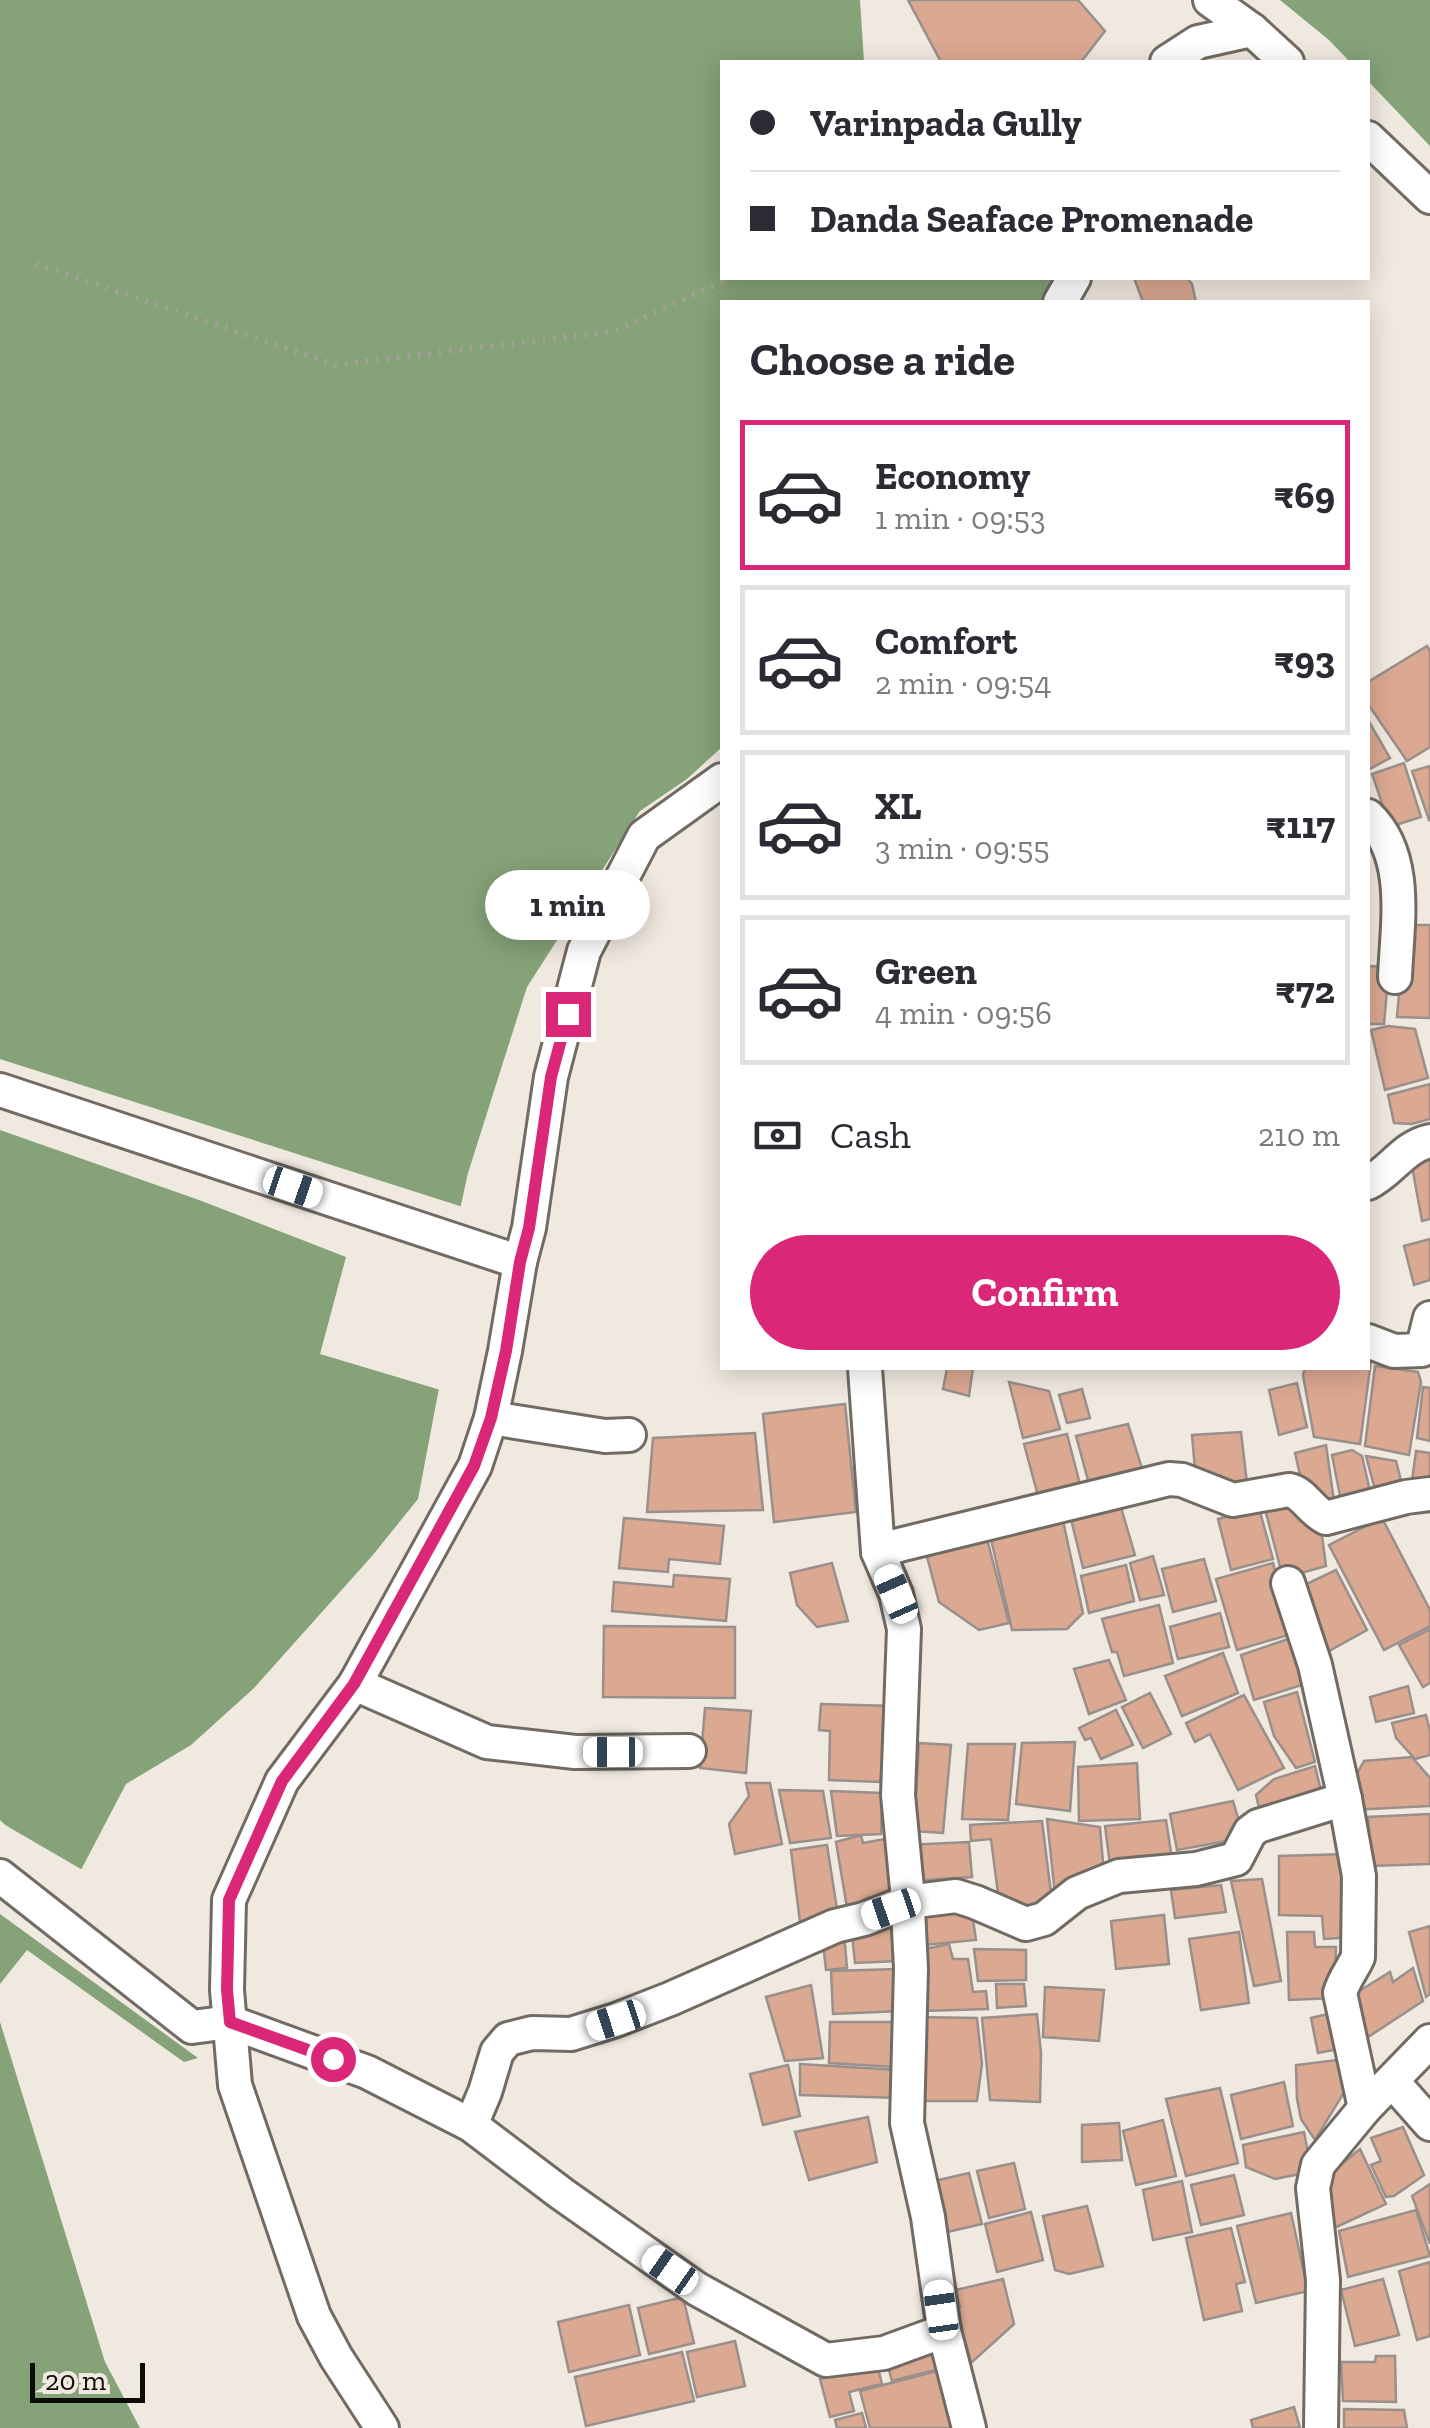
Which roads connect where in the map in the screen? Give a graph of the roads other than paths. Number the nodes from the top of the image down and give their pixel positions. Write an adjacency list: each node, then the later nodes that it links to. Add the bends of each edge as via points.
1 (1210, 0): 2 (street)
2 (1252, 30): 3 (street, via 1198,42); 4 (street)
3 (1170, 60)
4 (1285, 60)
5 (1370, 140): 6 (street)
6 (1430, 197)
7 (720, 781): 13 (street, via 644,836 584,951 551,1077)
8 (1370, 818): 9 (street, via 1391,850 1398,887)
9 (1395, 977)
10 (0, 1090): 13 (street)
11 (1430, 1140): 12 (street)
12 (1370, 1182)
13 (520, 1262): 17 (street)
14 (1430, 1318): 15 (street, via 1422,1350 1394,1351)
15 (1370, 1342)
16 (866, 1370): 20 (street)
17 (491, 1418): 18 (street); 22 (street, via 474,1466)
18 (629, 1435)
19 (1430, 1494): 20 (street, via 1326,1518 1289,1490 1233,1500 1169,1479)
20 (878, 1552): 26 (street, via 904,1629 898,1795)
21 (1288, 1583): 24 (street, via 1315,1665)
22 (354, 1684): 23 (street, via 487,1742 575,1752); 27 (street, via 282,1781 229,1900)
23 (690, 1750)
24 (1345, 1798): 26 (street, via 1258,1826 1236,1859 1196,1870 1119,1876 1026,1924 956,1896); 30 (street, via 1359,1876 1360,1948 1340,1992)
25 (0, 1876): 27 (street, via 192,2027)
26 (908, 1902): 32 (street, via 835,1926 616,2020 571,2034 508,2039); 33 (street, via 907,2123)
27 (230, 2022): 32 (street, via 367,2072); 34 (street, via 235,2085 314,2316)
28 (1430, 2040): 29 (street)
29 (1392, 2082): 30 (street); 31 (street)
30 (1365, 2108): 36 (street, via 1318,2165 1313,2188 1323,2280)
31 (1430, 2124)
32 (471, 2125): 33 (street, via 697,2289 826,2360 884,2353)
33 (944, 2331): 35 (street)
34 (382, 2428)
35 (969, 2428)
36 (1321, 2428)

